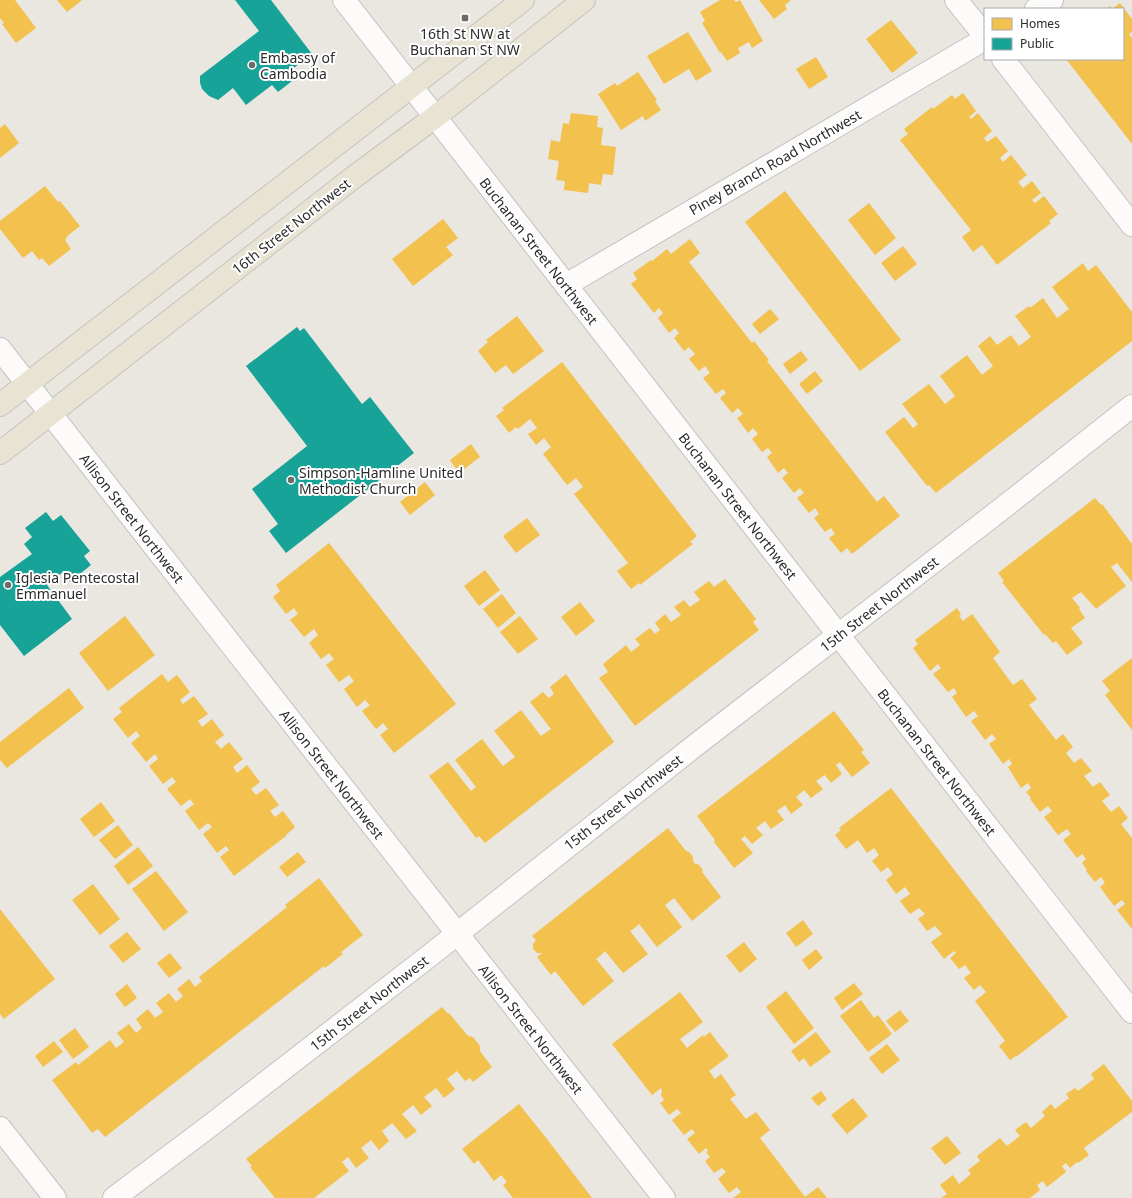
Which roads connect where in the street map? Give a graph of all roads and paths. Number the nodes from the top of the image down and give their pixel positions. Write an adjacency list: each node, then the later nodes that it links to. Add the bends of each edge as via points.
1 (344, 0): 10 (street, Buchanan Street Northwest)
2 (523, 0): 10 (main road)
3 (584, 0): 11 (main road, 16th Street Northwest)
4 (956, 0): 7 (street)
5 (1052, 0): 6 (street)
6 (1038, 8)
7 (984, 37)
8 (984, 39): 13 (street, Piney Branch Road Northwest)
9 (1004, 60): 12 (street)
10 (411, 87): 11 (street, Buchanan Street Northwest); 15 (main road)
11 (435, 117): 13 (street, Buchanan Street Northwest); 18 (main road, 16th Street Northwest, via 354,177)
12 (1132, 225)
13 (566, 285): 20 (street, Buchanan Street Northwest)
14 (0, 349): 15 (street, Allison Street Northwest)
15 (27, 383): 16 (main road); 18 (street, Allison Street Northwest)
16 (0, 405)
17 (1132, 406): 20 (street, 15th Street Northwest)
18 (51, 414): 19 (main road, 16th Street Northwest); 21 (street, Allison Street Northwest)
19 (0, 453)
20 (838, 635): 21 (street, 15th Street Northwest); 22 (street, Buchanan Street Northwest)
21 (457, 934): 25 (street, 15th Street Northwest); 26 (street, Allison Street Northwest)
22 (1132, 1012)
23 (0, 1128): 24 (street)
24 (55, 1198)
25 (114, 1198)
26 (664, 1198)

